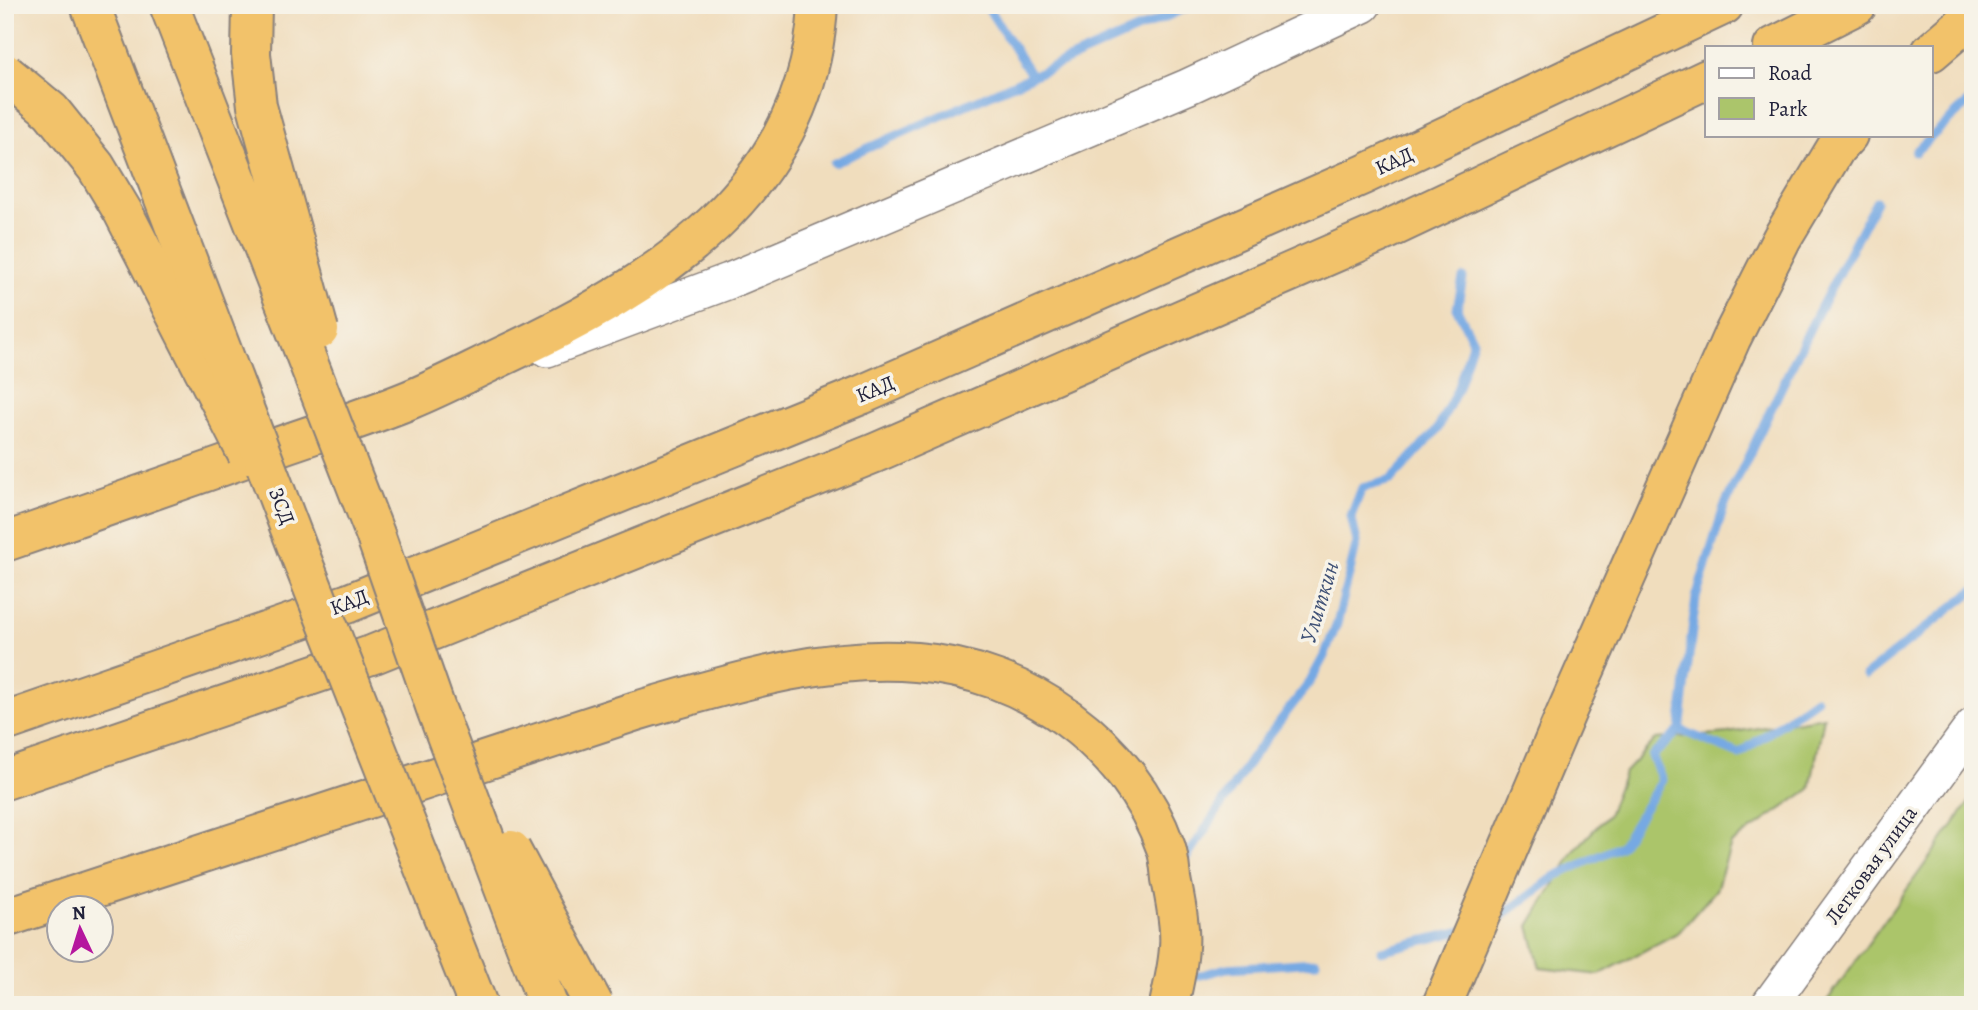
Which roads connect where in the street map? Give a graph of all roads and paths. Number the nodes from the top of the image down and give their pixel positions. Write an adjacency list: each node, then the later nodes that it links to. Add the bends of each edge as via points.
1 (90, 5): 17 (main road, ЗСД, bridge)
2 (169, 5): 15 (main road, bridge)
3 (252, 5): 15 (main road, bridge, via 257,106)
4 (818, 5): 14 (main road, via 808,69 783,135 759,173 709,229 626,292 571,324)
5 (1363, 5): 14 (street, via 1187,87 729,281)
6 (1724, 5): 19 (main road, КАД, via 1363,175 861,395 349,603)
7 (1857, 5): 9 (main road)
8 (1973, 16): 10 (main road)
9 (1775, 46)
10 (1932, 51)
11 (5, 73): 17 (main road, bridge, via 51,111 96,167)
12 (1705, 80): 21 (main road, via 1389,229 875,453 374,654)
13 (1847, 136): 27 (main road, via 1782,238 1731,339)
14 (408, 401): 16 (main road)
15 (375, 534): 18 (main road, bridge)
16 (5, 542)
17 (302, 560): 23 (main road, ЗСД, bridge)
18 (436, 709): 24 (main road, bridge); 25 (main road, bridge)
19 (5, 722)
20 (1973, 726): 28 (street, Легковая улица)
21 (5, 779)
22 (5, 918): 26 (main road, via 726,685 800,668 917,662 977,672 1031,694 1086,732 1116,761 1167,849 1180,946)
23 (478, 1005)
24 (548, 1005)
25 (594, 1005)
26 (1169, 1005)
27 (1442, 1005)
28 (1769, 1005)

